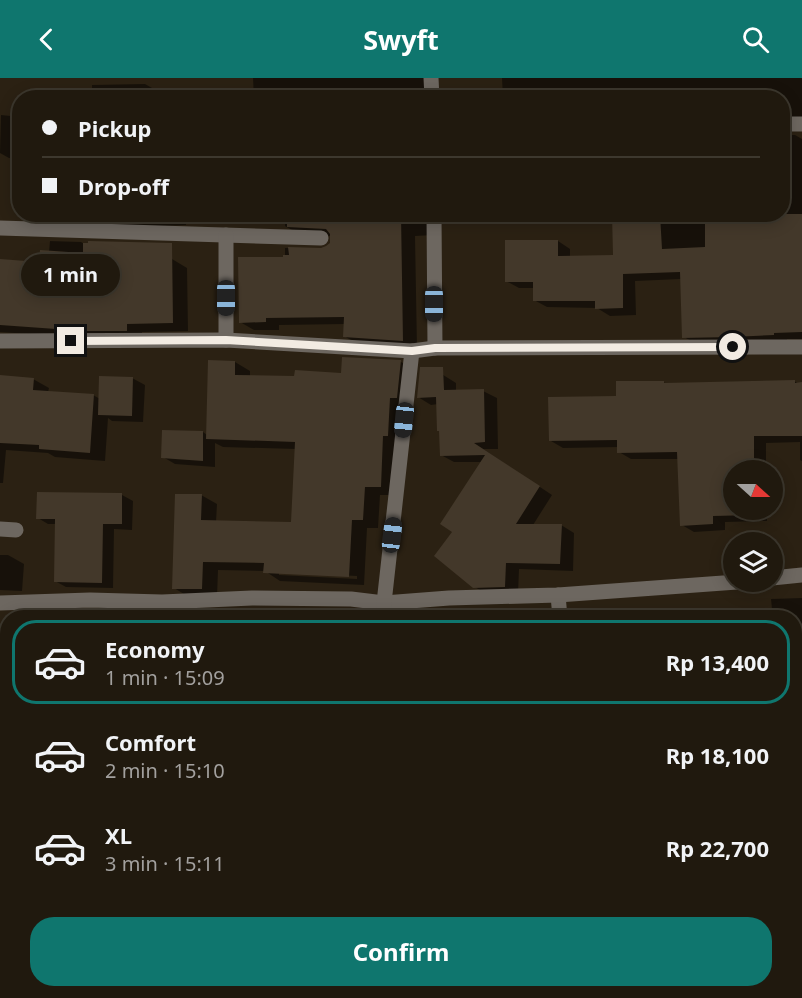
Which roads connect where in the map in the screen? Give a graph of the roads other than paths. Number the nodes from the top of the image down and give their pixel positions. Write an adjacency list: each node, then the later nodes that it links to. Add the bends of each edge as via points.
1 (434, 222): 8 (street)
2 (0, 228): 3 (street)
3 (226, 235): 4 (street); 5 (street)
4 (321, 238)
5 (226, 340): 6 (street); 9 (street)
6 (3, 341)
7 (802, 347): 8 (street)
8 (435, 348): 9 (street)
9 (412, 351): 18 (street)
10 (0, 529): 11 (street)
11 (16, 530)
12 (802, 575): 13 (street)
13 (783, 577)
14 (723, 583): 15 (street)
15 (558, 595): 19 (street, via 449,598); 20 (street)
16 (0, 603): 17 (street, via 351,598)
17 (381, 610)
18 (384, 610)
19 (389, 610)
20 (559, 610)

